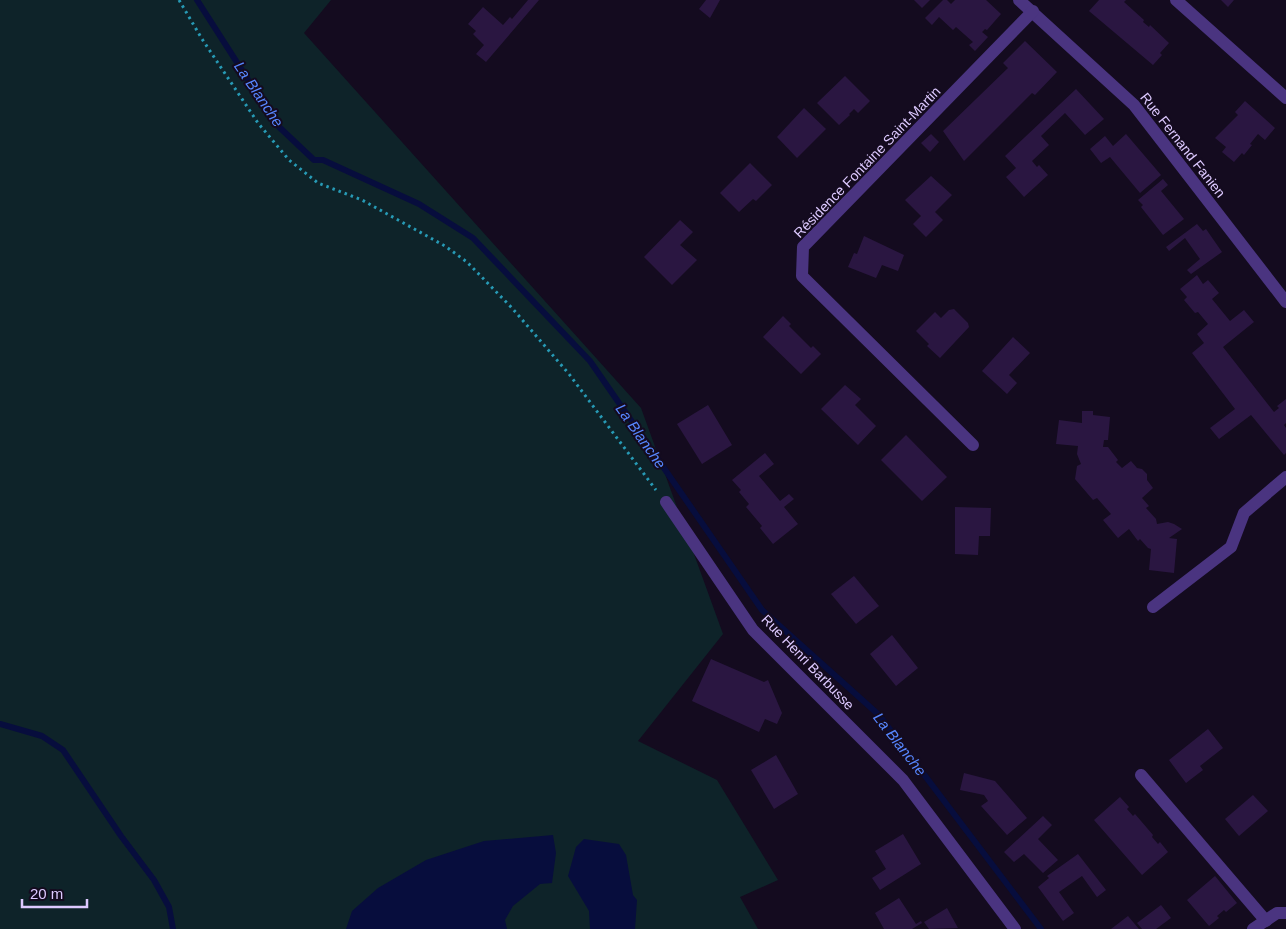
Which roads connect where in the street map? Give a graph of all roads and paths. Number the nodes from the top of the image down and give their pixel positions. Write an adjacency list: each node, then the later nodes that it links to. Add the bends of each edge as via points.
1 (179, 0): 9 (path, via 258,123 288,160 318,183 362,200 445,246 467,262 569,374)
2 (1019, 0): 4 (street, Rue Fernand Fanien)
3 (1176, 0): 5 (street)
4 (1033, 11): 6 (street, Rue Fernand Fanien, via 1134,105); 7 (street, Résidence Fontaine Saint-Martin, via 803,247 802,276)
5 (1286, 98)
6 (1286, 302)
7 (973, 445)
8 (1286, 477): 10 (street, via 1244,513 1232,547)
9 (666, 502): 14 (street, Rue Henri Barbusse, via 753,630 903,780)
10 (1153, 607)
11 (1141, 774): 13 (street)
12 (1286, 913): 13 (street, via 1277,913)
13 (1266, 921): 15 (street)
14 (1015, 929)
15 (1253, 929)

